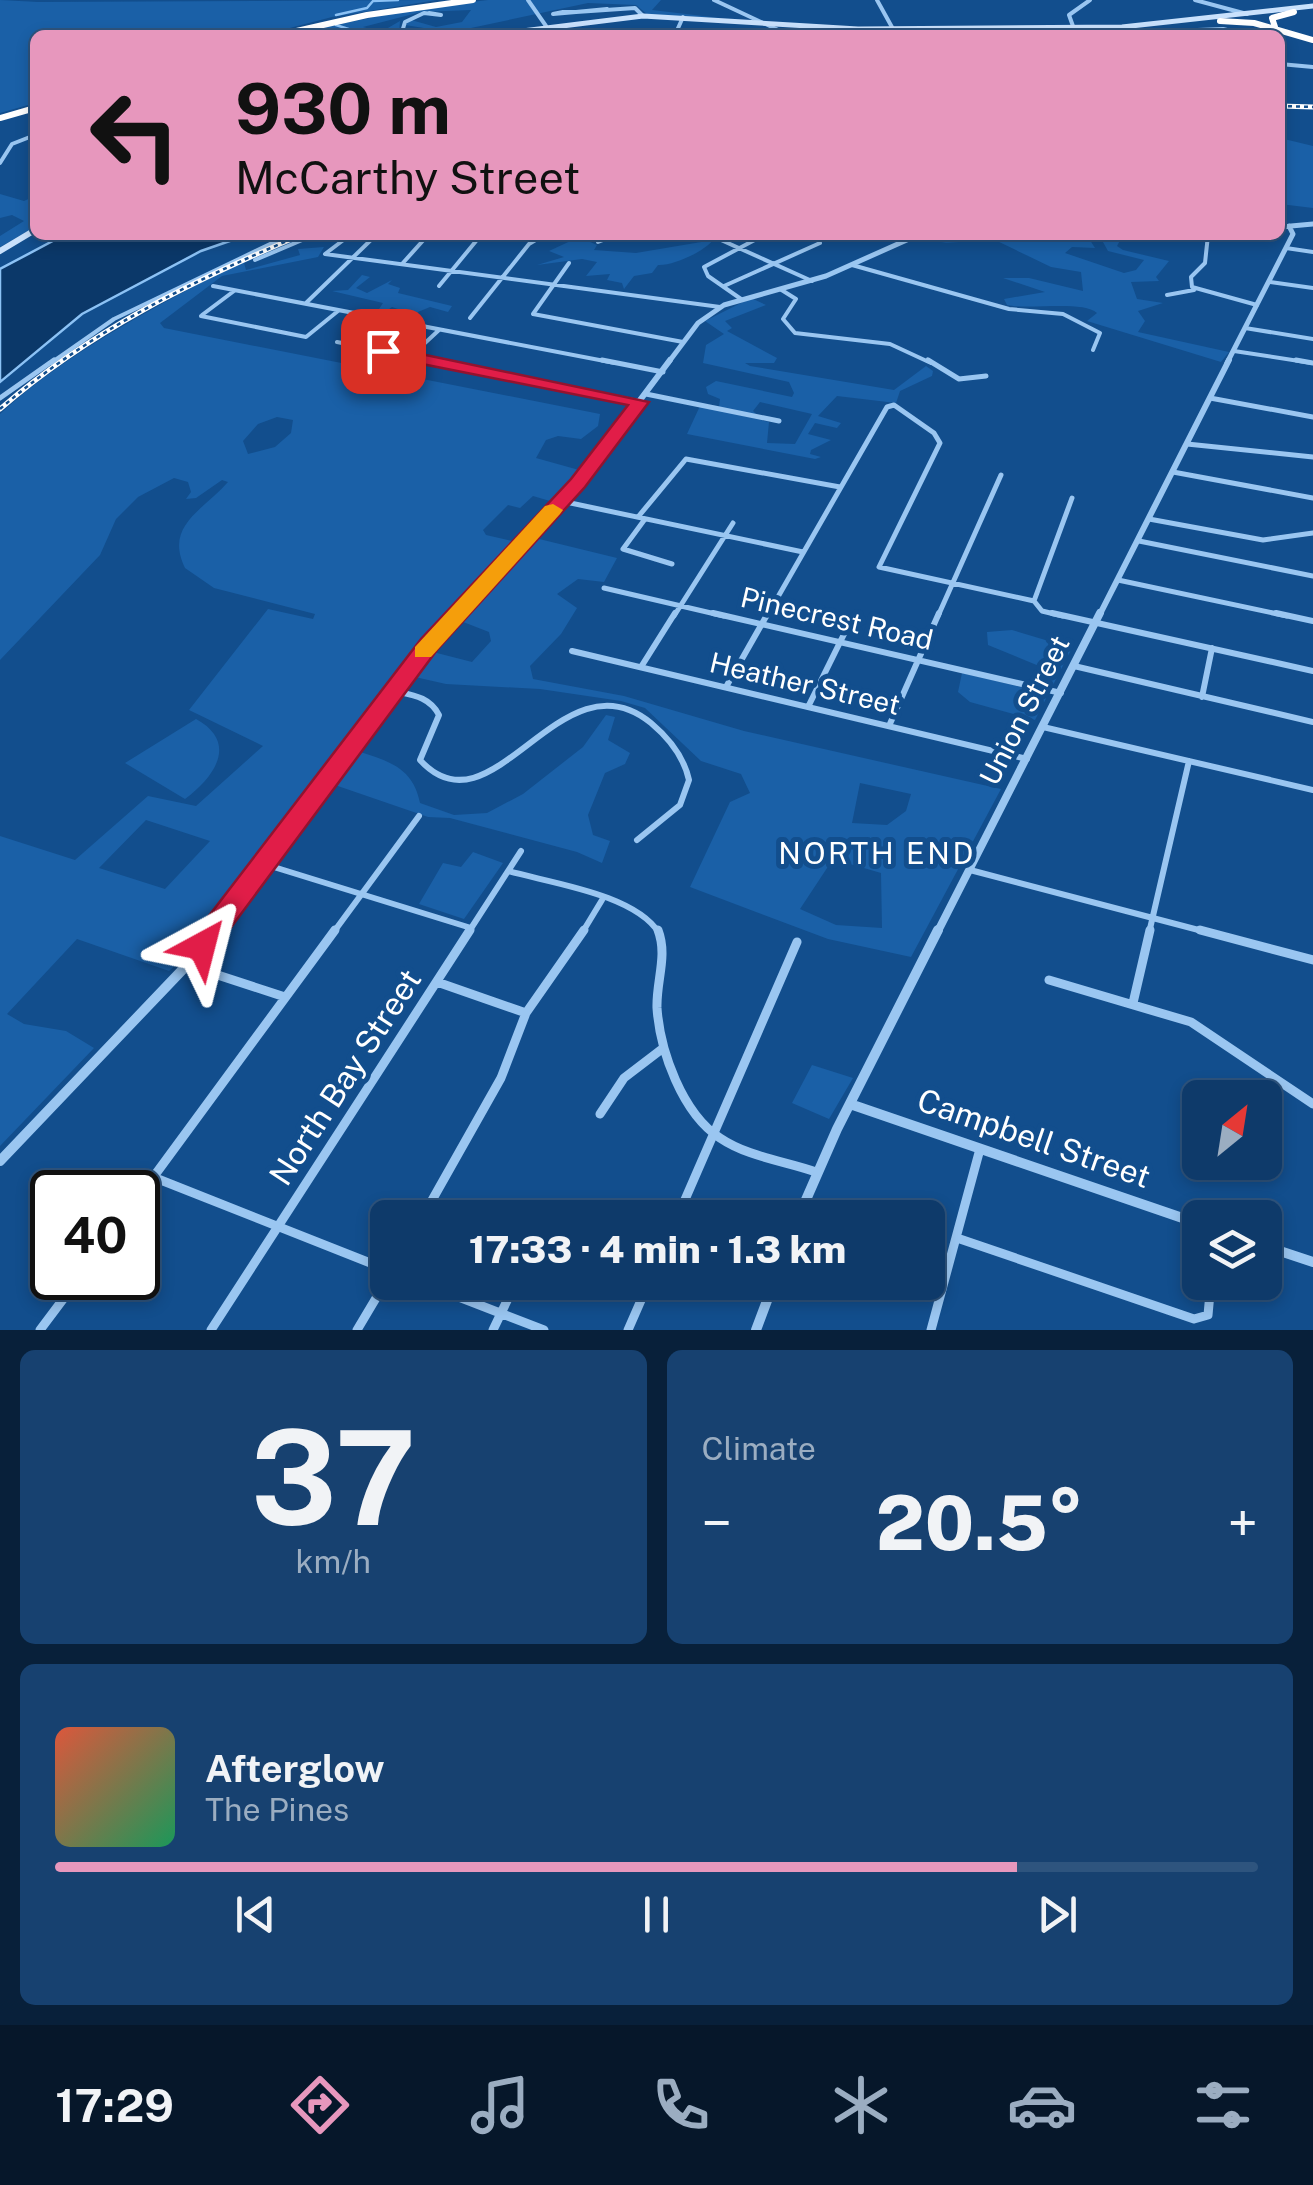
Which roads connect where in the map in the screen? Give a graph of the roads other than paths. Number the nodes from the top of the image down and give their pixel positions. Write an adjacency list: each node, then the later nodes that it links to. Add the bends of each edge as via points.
1 (450, 0): 23 (highway)
2 (473, 0): 24 (highway)
3 (528, 0): 12 (street)
4 (714, 0): 17 (street)
5 (878, 0): 14 (street)
6 (1090, 0): 22 (street, via 1068,16)
7 (1195, 0): 11 (street)
8 (1313, 8): 9 (main road); 11 (main road)
9 (1294, 12): 11 (main road); 21 (highway, via 1274,16)
10 (429, 13): 25 (street, via 406,20)
11 (1246, 15): 16 (main road); 18 (main road); 19 (highway); 21 (highway)
12 (538, 16): 13 (street, via 640,9); 20 (street)
13 (643, 16): 15 (main road); 20 (main road)
14 (888, 16): 29 (street)
15 (683, 17): 17 (main road); 27 (street)
16 (1220, 21): 18 (main road); 19 (highway)
17 (772, 24): 28 (street); 29 (main road)
18 (1172, 24): 31 (main road)
19 (1260, 25): 32 (highway)
20 (546, 26): 26 (main road)
21 (1274, 28): 33 (highway)
22 (1074, 29): 29 (main road); 30 (main road)
23 (290, 30)
24 (301, 30)
25 (402, 30)
26 (523, 30)
27 (677, 30)
28 (781, 30)
29 (894, 30)
30 (1118, 30)
31 (1134, 30)
32 (1280, 30)
33 (1282, 30)
34 (1285, 31): 36 (highway)
35 (1285, 31): 36 (highway)
36 (1313, 38)
37 (1285, 64): 38 (street)
38 (1313, 67)
39 (30, 108): 40 (highway)
40 (0, 117)
41 (30, 136): 42 (street, via 10,146)
42 (0, 163)
43 (1313, 224): 44 (street)
44 (1285, 226): 61 (street, Union Street, via 1293,234)
45 (30, 233): 62 (main road)
46 (279, 240): 101 (street, via 114,319)
47 (302, 240): 65 (street)
48 (343, 240): 64 (street, via 325,254)
49 (372, 240): 64 (street)
50 (424, 240): 68 (street)
51 (478, 240): 70 (street)
52 (536, 240): 71 (street)
53 (603, 240): 58 (street)
54 (721, 240): 60 (street)
55 (753, 240): 60 (street)
56 (907, 240): 69 (street)
57 (1208, 240): 80 (street, via 1206,263 1190,280)
58 (598, 242)
59 (820, 243): 67 (street)
60 (737, 247): 67 (street); 77 (street, via 704,267)
61 (1286, 248): 63 (street); 73 (street, Union Street)
62 (0, 250)
63 (1313, 252)
64 (352, 259): 68 (street); 84 (street)
65 (255, 260)
66 (569, 262): 74 (street)
67 (775, 263): 72 (street); 77 (street)
68 (401, 265): 70 (street)
69 (852, 265): 72 (street); 94 (street, via 1009,308 1074,318 1100,333)
70 (451, 272): 71 (street); 76 (street)
71 (502, 278): 74 (street); 88 (street)
72 (812, 280): 79 (street)
73 (1270, 282): 78 (street); 85 (street, Union Street)
74 (553, 284): 86 (street); 93 (street, via 533,314)
75 (213, 286): 81 (street)
76 (439, 286)
77 (723, 286): 83 (street)
78 (1313, 288)
79 (780, 289): 83 (street); 99 (street, via 796,299 783,319 797,334 887,343 918,353 946,376)
80 (1195, 290): 82 (street); 85 (street)
81 (234, 291): 84 (street); 87 (street, via 201,316 306,337)
82 (1167, 294)
83 (741, 299): 86 (street)
84 (305, 304): 87 (street)
85 (1257, 306): 89 (street, Union Street)
86 (720, 307): 93 (street)
87 (338, 310): 90 (street)
88 (470, 318)
89 (1246, 328): 91 (street); 95 (street, Union Street)
90 (440, 330): 96 (street); 98 (street)
91 (1313, 339)
92 (338, 342): 96 (street)
93 (683, 342): 98 (street)
94 (1094, 350)
95 (1234, 350): 97 (street); 102 (street, Union Street)
96 (410, 357): 103 (street)
97 (1313, 363)
98 (662, 372): 100 (street)
99 (986, 376)
100 (646, 394): 103 (street); 105 (street)
101 (0, 398)
102 (1210, 398): 104 (street); 106 (street, Union Street)
103 (640, 402): 113 (street)
104 (1313, 417)
105 (779, 420)
106 (1187, 444): 107 (street); 108 (street, Union Street)
107 (1313, 457)
108 (1173, 472): 112 (street); 115 (street, Union Street)
109 (1000, 475): 124 (street)
110 (840, 487): 114 (street, via 686,459); 120 (street); 124 (street, via 890,405 938,436 879,567)
111 (1072, 498): 126 (street)
112 (1313, 498)
113 (562, 501): 114 (street); 140 (street, via 450,620)
114 (642, 518): 118 (street); 121 (street, via 623,549)
115 (1150, 519): 117 (street, via 1263,540); 119 (street, Union Street)
116 (733, 523): 118 (street)
117 (1313, 533)
118 (725, 535): 120 (street); 127 (street)
119 (1139, 540): 122 (street); 123 (street, Union Street)
120 (803, 552): 131 (street)
121 (672, 564)
122 (1313, 576)
123 (1118, 580): 129 (street); 130 (street, Union Street)
124 (952, 584): 126 (street); 135 (street)
125 (604, 588): 127 (street, Pinecrest Road)
126 (1034, 601): 130 (street, via 1042,611)
127 (681, 605): 131 (street, Pinecrest Road); 137 (street)
128 (852, 620): 132 (street)
129 (1313, 621)
130 (1096, 623): 133 (street); 136 (street, Union Street)
131 (761, 624): 132 (street, Pinecrest Road); 139 (street)
132 (840, 642): 135 (street, Pinecrest Road); 143 (street)
133 (1212, 648): 138 (street); 142 (street)
134 (572, 650): 137 (street, Heather Street)
135 (920, 660): 141 (street, Pinecrest Road); 145 (street)
136 (1074, 666): 141 (street, Union Street); 142 (street)
137 (641, 667): 139 (street, Heather Street)
138 (1313, 671)
139 (726, 687): 143 (street, Heather Street)
140 (395, 691): 151 (street, via 437,709 420,760 434,776 456,782 486,774 588,705 640,713 686,758 691,774 678,812); 153 (street)
141 (1061, 693): 146 (street, Union Street)
142 (1202, 697): 144 (street)
143 (808, 706): 145 (street, Heather Street)
144 (1313, 722)
145 (889, 726): 147 (street, Heather Street)
146 (1043, 727): 147 (street, Union Street); 148 (street)
147 (1027, 759): 154 (street, Union Street)
148 (1189, 760): 149 (street); 158 (street)
149 (1313, 790)
150 (418, 816): 156 (street)
151 (637, 840)
152 (521, 851): 155 (street, North Bay Street)
153 (264, 864): 156 (street); 162 (street)
154 (970, 870): 158 (street); 169 (street, Union Street)
155 (508, 871): 157 (street); 159 (street, North Bay Street)
156 (362, 894): 159 (street); 165 (street)
157 (602, 900): 167 (street); 168 (street, via 640,913 661,934 656,1022)
158 (1152, 917): 161 (street); 166 (street)
159 (471, 928): 164 (street, North Bay Street)
160 (796, 942): 172 (street)
161 (1313, 960)
162 (187, 964): 165 (street); 174 (street)
163 (1050, 980): 166 (street)
164 (437, 982): 167 (street); 182 (street, North Bay Street)
165 (285, 997): 175 (street)
166 (1133, 1003): 170 (street, via 1200,1026)
167 (526, 1013): 178 (street, via 500,1078)
168 (662, 1049): 171 (street, via 637,1065); 172 (street)
169 (850, 1104): 173 (street, Campbell Street); 176 (street, Union Street)
170 (1313, 1104)
171 (600, 1114)
172 (714, 1134): 176 (street); 179 (street)
173 (980, 1149): 181 (street, Campbell Street); 183 (street)
174 (0, 1161)
175 (158, 1170)
176 (816, 1172): 180 (street, Union Street)
177 (160, 1180): 182 (street)
178 (432, 1200)
179 (686, 1200)
180 (805, 1200)
181 (1182, 1218)
182 (276, 1227): 186 (street); 196 (street, North Bay Street)
183 (957, 1238): 193 (street, via 1194,1320 1208,1315); 202 (street)
184 (1282, 1252): 185 (street)
185 (1313, 1262)
186 (370, 1266)
187 (62, 1300): 195 (street)
188 (374, 1300): 197 (street)
189 (466, 1300): 194 (street)
190 (508, 1300): 194 (street)
191 (641, 1300): 200 (street)
192 (767, 1300): 201 (street)
193 (1210, 1300)
194 (501, 1314): 198 (street); 199 (street)
195 (40, 1330)
196 (211, 1330)
197 (357, 1330)
198 (493, 1330)
199 (544, 1330)
200 (628, 1330)
201 (756, 1330)
202 (931, 1330)

